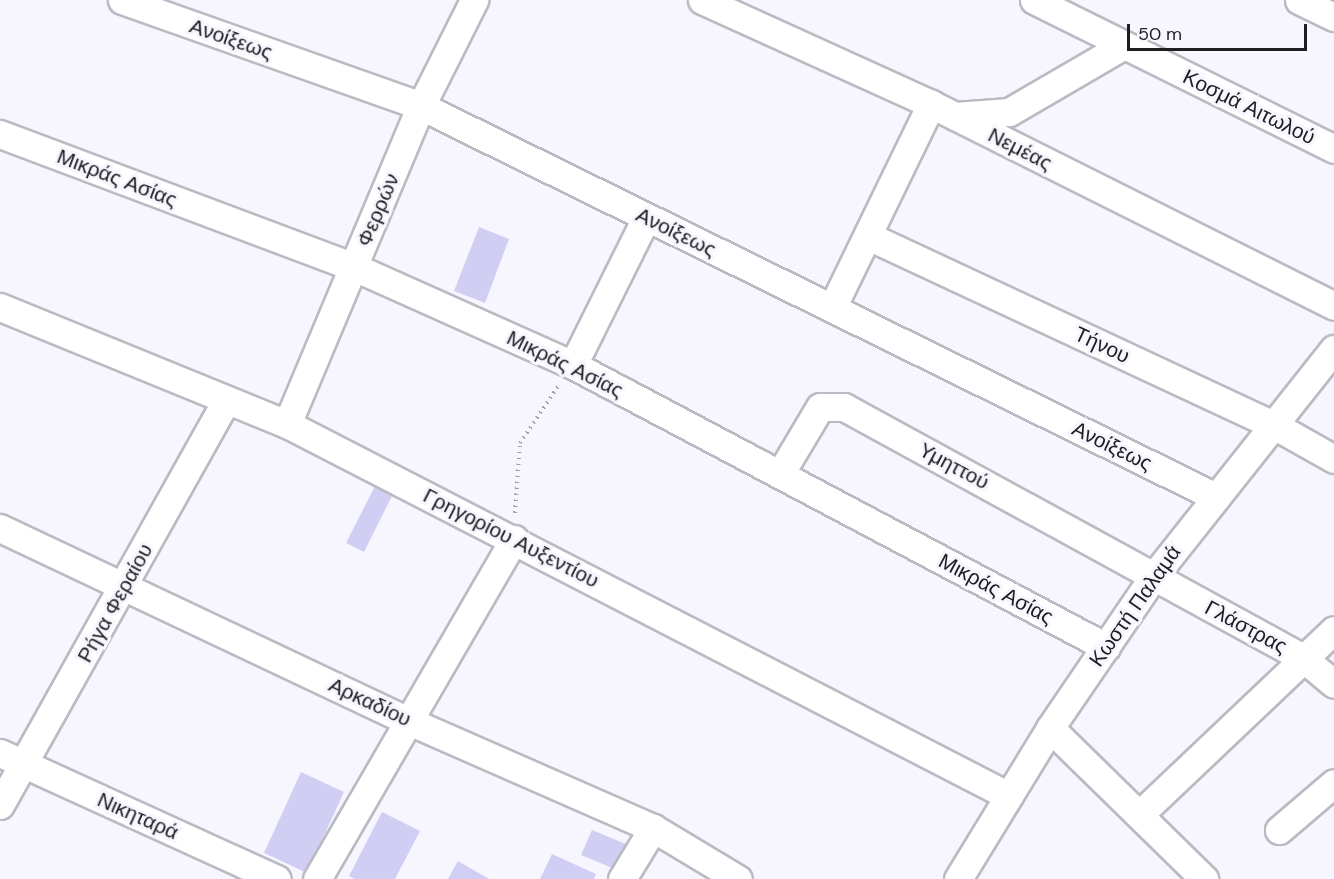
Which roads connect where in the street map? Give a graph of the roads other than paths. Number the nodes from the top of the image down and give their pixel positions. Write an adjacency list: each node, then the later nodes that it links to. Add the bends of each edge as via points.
1 (122, 0): 8 (street, Ανοίξεως)
2 (474, 0): 8 (street, Φερρών)
3 (702, 0): 9 (street, Νεμέας)
4 (1034, 0): 7 (street, Κοσμά Αιτωλού)
5 (1299, 0): 6 (street)
6 (1334, 17)
7 (1124, 45): 9 (street, via 1009,112); 11 (street, Κοσμά Αιτωλού)
8 (421, 106): 12 (street, Ανοίξεως); 14 (street, Φερρών)
9 (942, 110): 13 (street); 15 (street, Νεμέας)
10 (0, 134): 14 (street, Μικράς Ασίας)
11 (1334, 149)
12 (646, 218): 17 (street, Ανοίξεως); 19 (street)
13 (868, 236): 17 (street); 22 (street, Τήνου)
14 (354, 267): 19 (street, Μικράς Ασίας); 21 (street, Φερρών)
15 (1334, 306)
16 (0, 307): 20 (street, Γρηγορίου Αυξεντίου)
17 (832, 308): 25 (street, Ανοίξεως)
18 (1334, 349): 22 (street, Κωστή Παλαμά)
19 (573, 365): 24 (street, Μικράς Ασίας)
20 (226, 400): 21 (street, Γρηγορίου Αυξεντίου); 29 (street, Ρήγα Φεραίου)
21 (287, 424): 27 (street, Γρηγορίου Αυξεντίου)
22 (1272, 424): 23 (street, Τήνου); 25 (street, Κωστή Παλαμά)
23 (1334, 459)
24 (780, 474): 28 (street, Υμηττού, via 820,407 844,407); 31 (street, Μικράς Ασίας)
25 (1216, 497): 28 (street, Κωστή Παλαμά)
26 (0, 528): 29 (street, Αρκαδίου)
27 (514, 539): 34 (street); 39 (street, Γρηγορίου Αυξεντίου)
28 (1153, 577): 31 (street, Κωστή Παλαμά); 32 (street, Γλάστρας)
29 (125, 586): 34 (street, Αρκαδίου); 37 (street, Ρήγα Φεραίου)
30 (1334, 630): 32 (street)
31 (1106, 647): 35 (street, Κωστή Παλαμά)
32 (1303, 658): 33 (street, Γλάστρας); 41 (street)
33 (1334, 684)
34 (409, 721): 42 (street, Αρκαδίου); 45 (street)
35 (1050, 728): 39 (street, Κωστή Παλαμά); 41 (street)
36 (0, 753): 37 (street, Νικηταρά)
37 (25, 765): 40 (street, Ρήγα Φεραίου); 44 (street, Νικηταρά)
38 (1334, 783): 43 (street)
39 (1009, 796): 48 (street, Κωστή Παλαμά)
40 (0, 805)
41 (1140, 814): 49 (street)
42 (652, 828): 46 (street); 47 (street, Αρκαδίου)
43 (1279, 830)
44 (277, 879)
45 (317, 879)
46 (622, 879)
47 (738, 879)
48 (958, 879)
49 (1204, 879)

